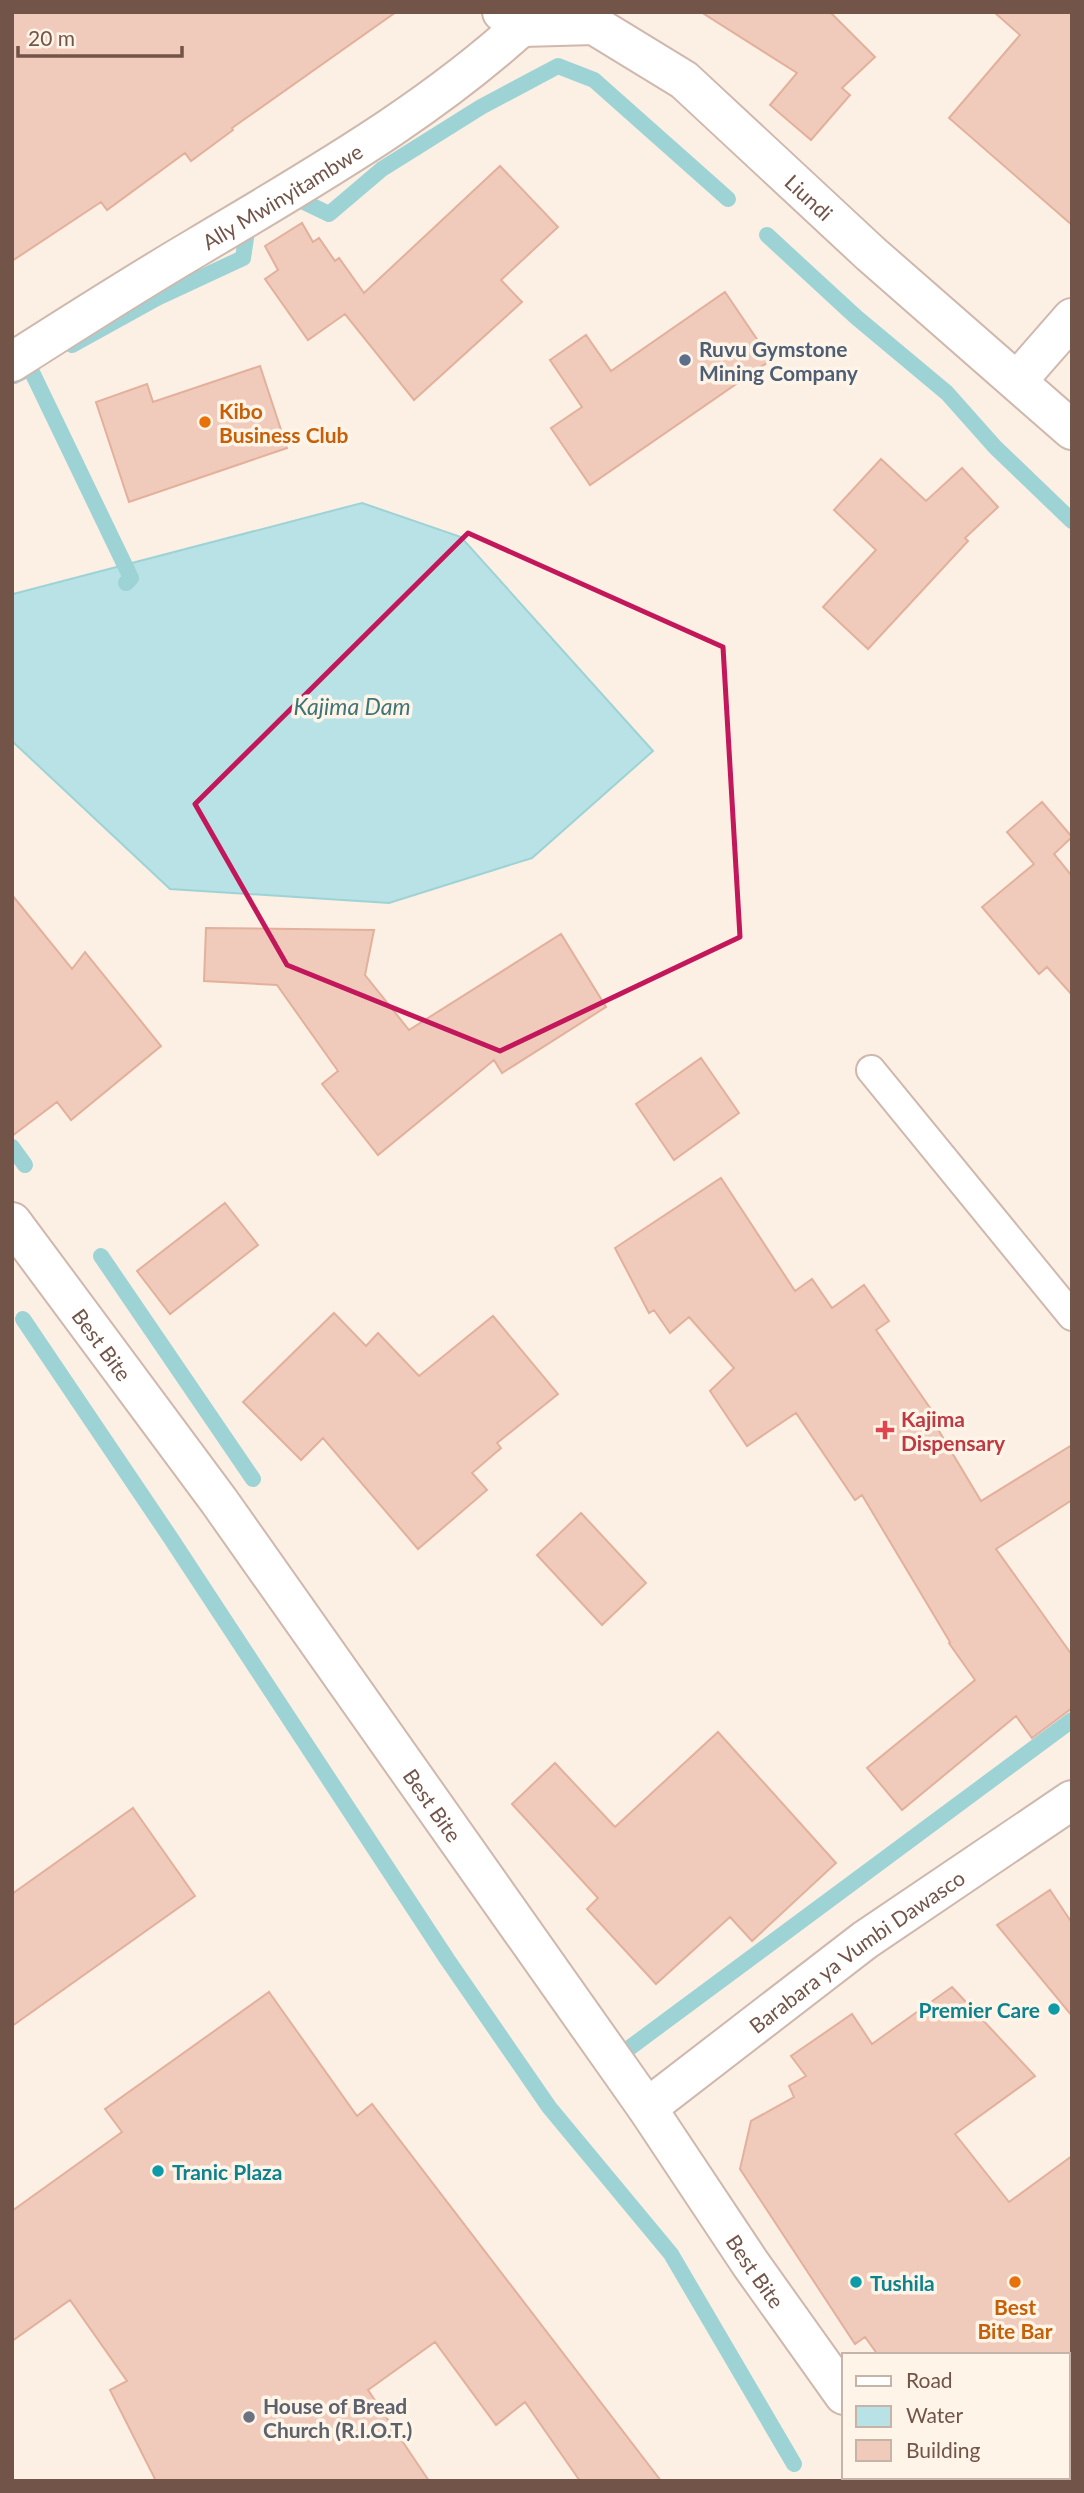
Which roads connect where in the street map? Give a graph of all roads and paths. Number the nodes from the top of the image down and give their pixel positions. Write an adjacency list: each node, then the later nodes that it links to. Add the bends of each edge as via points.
1 (520, 17): 3 (street, Ally Mwinyitambwe, via 437,96); 4 (street, Liundi, via 594,25 684,80)
2 (1072, 318): 4 (street)
3 (12, 362)
4 (1017, 381): 5 (street, Liundi)
5 (1072, 430)
6 (871, 1070): 8 (lane)
7 (12, 1223): 10 (street, Best Bite, via 219,1502)
8 (1072, 1316)
9 (1072, 1800): 10 (street, Barabara ya Vumbi Dawasco, via 865,1940)
10 (647, 2108): 11 (street, Best Bite)
11 (842, 2392)

